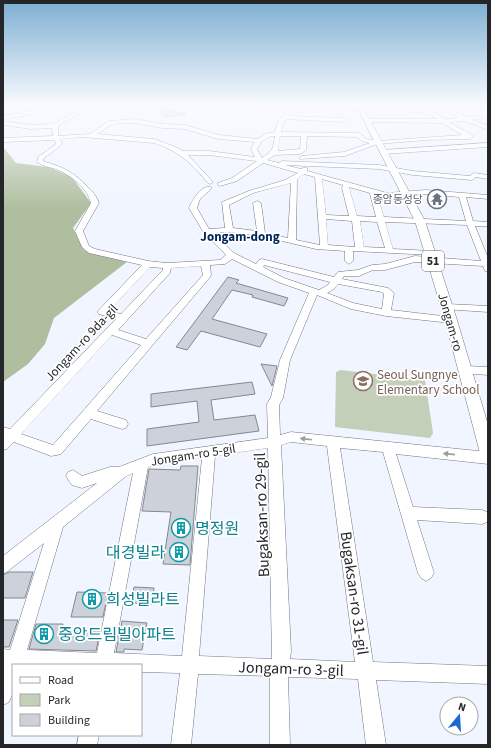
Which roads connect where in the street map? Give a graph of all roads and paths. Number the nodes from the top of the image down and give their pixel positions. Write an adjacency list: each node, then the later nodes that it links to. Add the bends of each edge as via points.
1 (57, 140): 53 (street, via 57,146 40,158 40,162 76,176 94,198 95,203 79,231 86,247 92,251)
2 (141, 140): 9 (street)
3 (249, 140): 10 (street)
4 (278, 140): 15 (street)
5 (304, 140): 16 (street)
6 (364, 140): 11 (street)
7 (377, 140): 11 (main road, Jongam-ro / 51)
8 (410, 140): 11 (street)
9 (154, 141): 14 (street)
10 (258, 141): 17 (street, via 254,149)
11 (378, 143): 13 (main road, Jongam-ro / 51); 16 (street, via 346,154)
12 (488, 145): 13 (street)
13 (383, 152): 19 (main road, Jongam-ro / 51)
14 (183, 153): 17 (street, via 209,153); 27 (street, via 200,169)
15 (274, 153): 16 (street); 17 (street)
16 (301, 155): 17 (street)
17 (260, 161): 18 (street); 20 (street); 26 (street, via 237,179)
18 (309, 164): 19 (street); 20 (street)
19 (393, 169): 23 (street, via 472,178 474,175); 31 (main road, Jongam-ro / 51)
20 (302, 173): 22 (street); 24 (street)
21 (336, 174): 25 (street)
22 (318, 177): 25 (street); 35 (street)
23 (488, 177)
24 (294, 179): 29 (street); 44 (street)
25 (330, 181): 28 (street)
26 (223, 183): 27 (street, via 218,187); 29 (street)
27 (210, 185): 42 (street, via 197,198 193,208)
28 (347, 185): 30 (street); 36 (street, via 345,188)
29 (252, 192): 41 (street, via 225,204)
30 (375, 192): 31 (street, via 387,195); 37 (street, via 373,194)
31 (406, 193): 32 (street); 38 (main road, Jongam-ro / 51)
32 (462, 194): 33 (street); 39 (street)
33 (488, 197)
34 (257, 203): 43 (street)
35 (322, 218): 36 (street); 45 (street)
36 (354, 219): 37 (street); 47 (street)
37 (382, 220): 38 (street); 48 (street)
38 (420, 221): 39 (street); 50 (main road, Jongam-ro / 51)
39 (470, 223): 40 (street); 55 (street)
40 (488, 224)
41 (230, 230): 42 (street); 43 (street)
42 (207, 231): 49 (street)
43 (261, 234): 44 (street)
44 (292, 241): 45 (street)
45 (324, 248): 46 (street)
46 (349, 249): 47 (street); 51 (street)
47 (360, 250): 48 (street)
48 (390, 251): 50 (street)
49 (231, 255): 52 (street, via 222,262); 56 (street)
50 (432, 257): 55 (street); 57 (street, via 372,268 359,273 341,274); 59 (main road, Jongam-ro / 51)
51 (349, 261)
52 (205, 263): 54 (street); 65 (street, via 207,275)
53 (148, 264): 54 (street); 62 (street, via 102,312)
54 (167, 266): 62 (street, Jongam-ro 9da-gil, via 167,271)
55 (487, 266)
56 (258, 268): 57 (street, via 262,262); 58 (street, via 281,280)
57 (336, 281): 58 (street, via 331,287); 61 (street, via 389,293)
58 (317, 292): 61 (street, via 351,306); 72 (street, Bugaksan-ro 29-gil, via 310,299 285,360 277,398 273,404)
59 (447, 307): 60 (street); 63 (main road, Jongam-ro / 51)
60 (488, 308)
61 (386, 313): 63 (street)
62 (124, 318): 64 (street, Jongam-ro 9da-gil)
63 (451, 320): 66 (main road, Jongam-ro / 51)
64 (111, 332): 65 (street); 71 (street, Jongam-ro 9da-gil)
65 (148, 344): 68 (street)
66 (465, 370): 67 (street); 69 (main road, Jongam-ro / 51)
67 (488, 371)
68 (89, 413): 70 (street); 71 (street, via 55,451)
69 (483, 418): 77 (main road, Jongam-ro / 51)
70 (122, 424)
71 (7, 434): 74 (street, Jongam-ro 9da-gil)
72 (275, 442): 73 (street, Jongam-ro 5-gil, one-way to 72, via 291,437); 76 (street, Jongam-ro 5-gil); 90 (street, Bugaksan-ro 29-gil)
73 (333, 442): 75 (street, Jongam-ro 5-gil); 91 (street, Bugaksan-ro 31-gil)
74 (3, 445)
75 (388, 448): 78 (street, Jongam-ro 5-gil, one-way to 75); 82 (street)
76 (208, 452): 79 (street, Jongam-ro 5-gil); 89 (street)
77 (488, 453)
78 (488, 458)
79 (142, 463): 80 (street, Jongam-ro 5-gil); 88 (street)
80 (120, 473): 81 (street, Jongam-ro 5-gil, via 82,482 77,482); 84 (street, Jongam-ro 5-gil)
81 (73, 476)
82 (408, 513): 83 (street); 86 (street)
83 (482, 517)
84 (57, 523): 85 (street, Jongam-ro 5-gil); 87 (street)
85 (3, 566)
86 (426, 573)
87 (11, 662): 88 (street, Jongam-ro 3-gil); 93 (street)
88 (103, 663): 89 (street, Jongam-ro 3-gil)
89 (190, 664): 90 (street, Jongam-ro 3-gil); 94 (street)
90 (281, 668): 91 (street, Jongam-ro 3-gil); 95 (street, Bugaksan-ro 29-gil, via 278,684)
91 (366, 670): 92 (street, Jongam-ro 3-gil); 96 (street, Bugaksan-ro 31-gil)
92 (488, 675)
93 (3, 696)
94 (181, 745)
95 (280, 745)
96 (376, 745)

